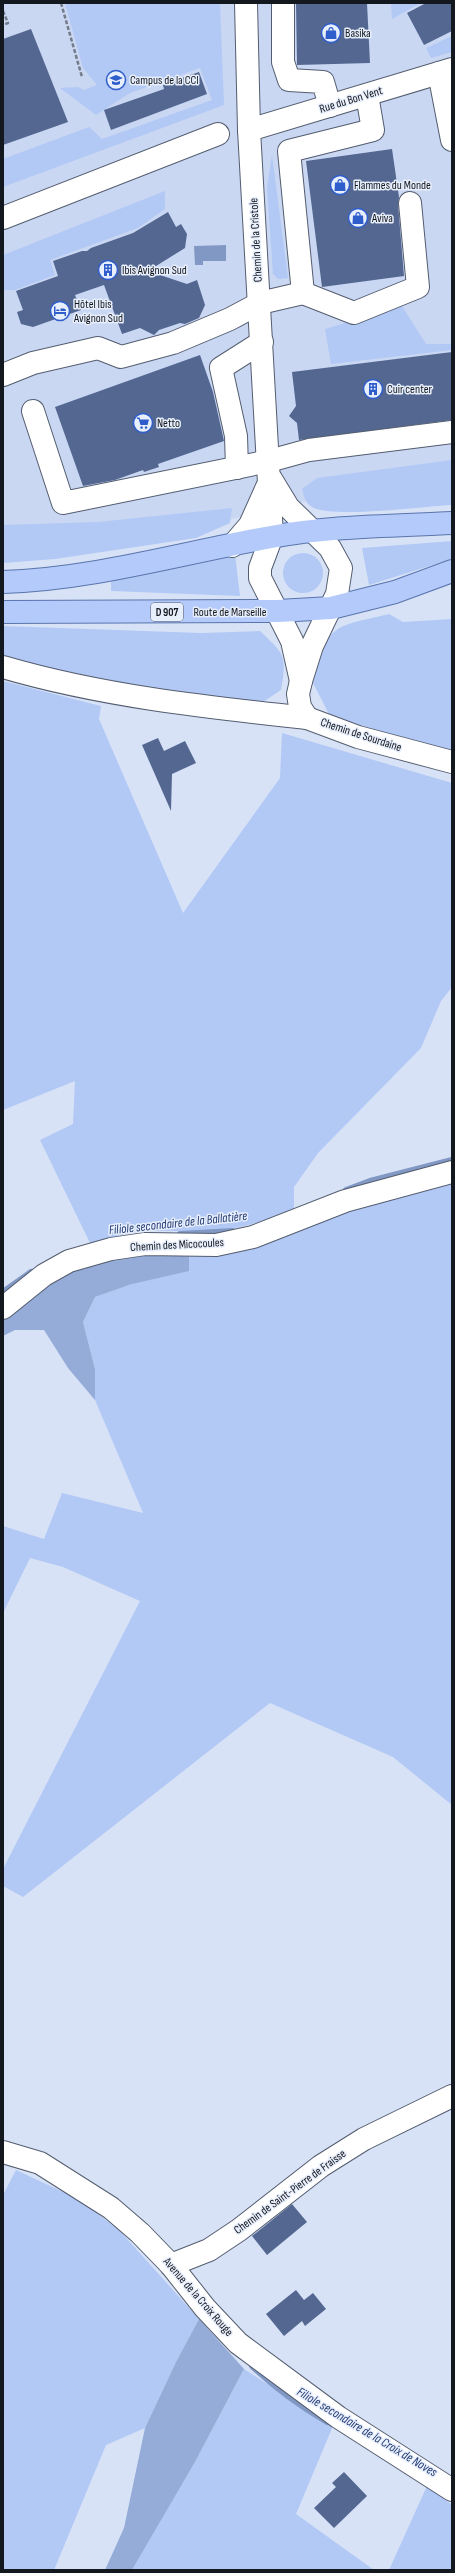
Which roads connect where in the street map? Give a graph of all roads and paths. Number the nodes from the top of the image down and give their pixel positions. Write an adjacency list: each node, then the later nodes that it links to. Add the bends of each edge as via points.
1 (61, 3): 7 (path)
2 (246, 3): 10 (street, Chemin de la Cristole)
3 (283, 3): 9 (street, via 284,62 289,80 323,82)
4 (3, 11): 5 (path, via 8,23)
5 (3, 25)
6 (446, 71): 8 (street, Rue du Bon Vent); 12 (street)
7 (82, 77)
8 (367, 95): 9 (street, Rue du Bon Vent); 15 (street, via 373,130 289,151)
9 (330, 106): 10 (street, Rue du Bon Vent)
10 (250, 130): 16 (street, Chemin de la Cristole)
11 (218, 134): 14 (street)
12 (452, 140)
13 (410, 203): 15 (street, via 418,287 354,313)
14 (3, 218)
15 (304, 292): 16 (street)
16 (260, 303): 17 (street, Chemin de la Cristole); 18 (street, via 230,319 173,343 121,357 98,348 33,363)
17 (262, 342): 21 (street, via 221,368 236,436); 22 (street, Chemin de la Cristole)
18 (3, 375)
19 (33, 411): 21 (street, via 63,503)
20 (452, 432): 22 (street, via 309,450)
21 (237, 468): 22 (street)
22 (269, 469): 24 (street, via 288,507); 25 (street, Chemin de la Cristole); 26 (street, via 265,494 250,525)
23 (452, 523): 24 (main road)
24 (316, 532): 25 (main road); 29 (street, via 330,548 341,568 342,579)
25 (272, 536): 26 (main road); 31 (street, via 260,568 260,578)
26 (232, 546): 28 (main road, via 67,577)
27 (452, 571): 29 (main road, Route de Marseille / D 907, via 395,592)
28 (3, 582)
29 (331, 608): 31 (main road, Route de Marseille / D 907); 33 (street, Chemin de Sourdaine, via 312,646)
30 (3, 612): 31 (main road, Route de Marseille / D 907)
31 (278, 612): 33 (street, Chemin de Sourdaine, via 292,641)
32 (3, 667): 34 (street, via 56,682 206,708)
33 (301, 681): 34 (street, Chemin de Sourdaine, via 298,694 300,707)
34 (307, 718): 35 (street, Chemin de Sourdaine, via 358,737)
35 (452, 762)
36 (452, 1172): 37 (street, Chemin des Micocoules, via 345,1201 253,1237 216,1245 145,1244 111,1249 69,1261 44,1275)
37 (3, 1308)
38 (452, 2096): 40 (street, Chemin de Saint-Pierre de Fraisse, via 364,2139 321,2166 209,2250)
39 (3, 2152): 40 (street, Avenue de la Croix Rouge, via 40,2163 78,2185 117,2213)
40 (171, 2265): 41 (street, Avenue de la Croix Rouge, via 205,2308 243,2347 338,2418)
41 (452, 2490)

